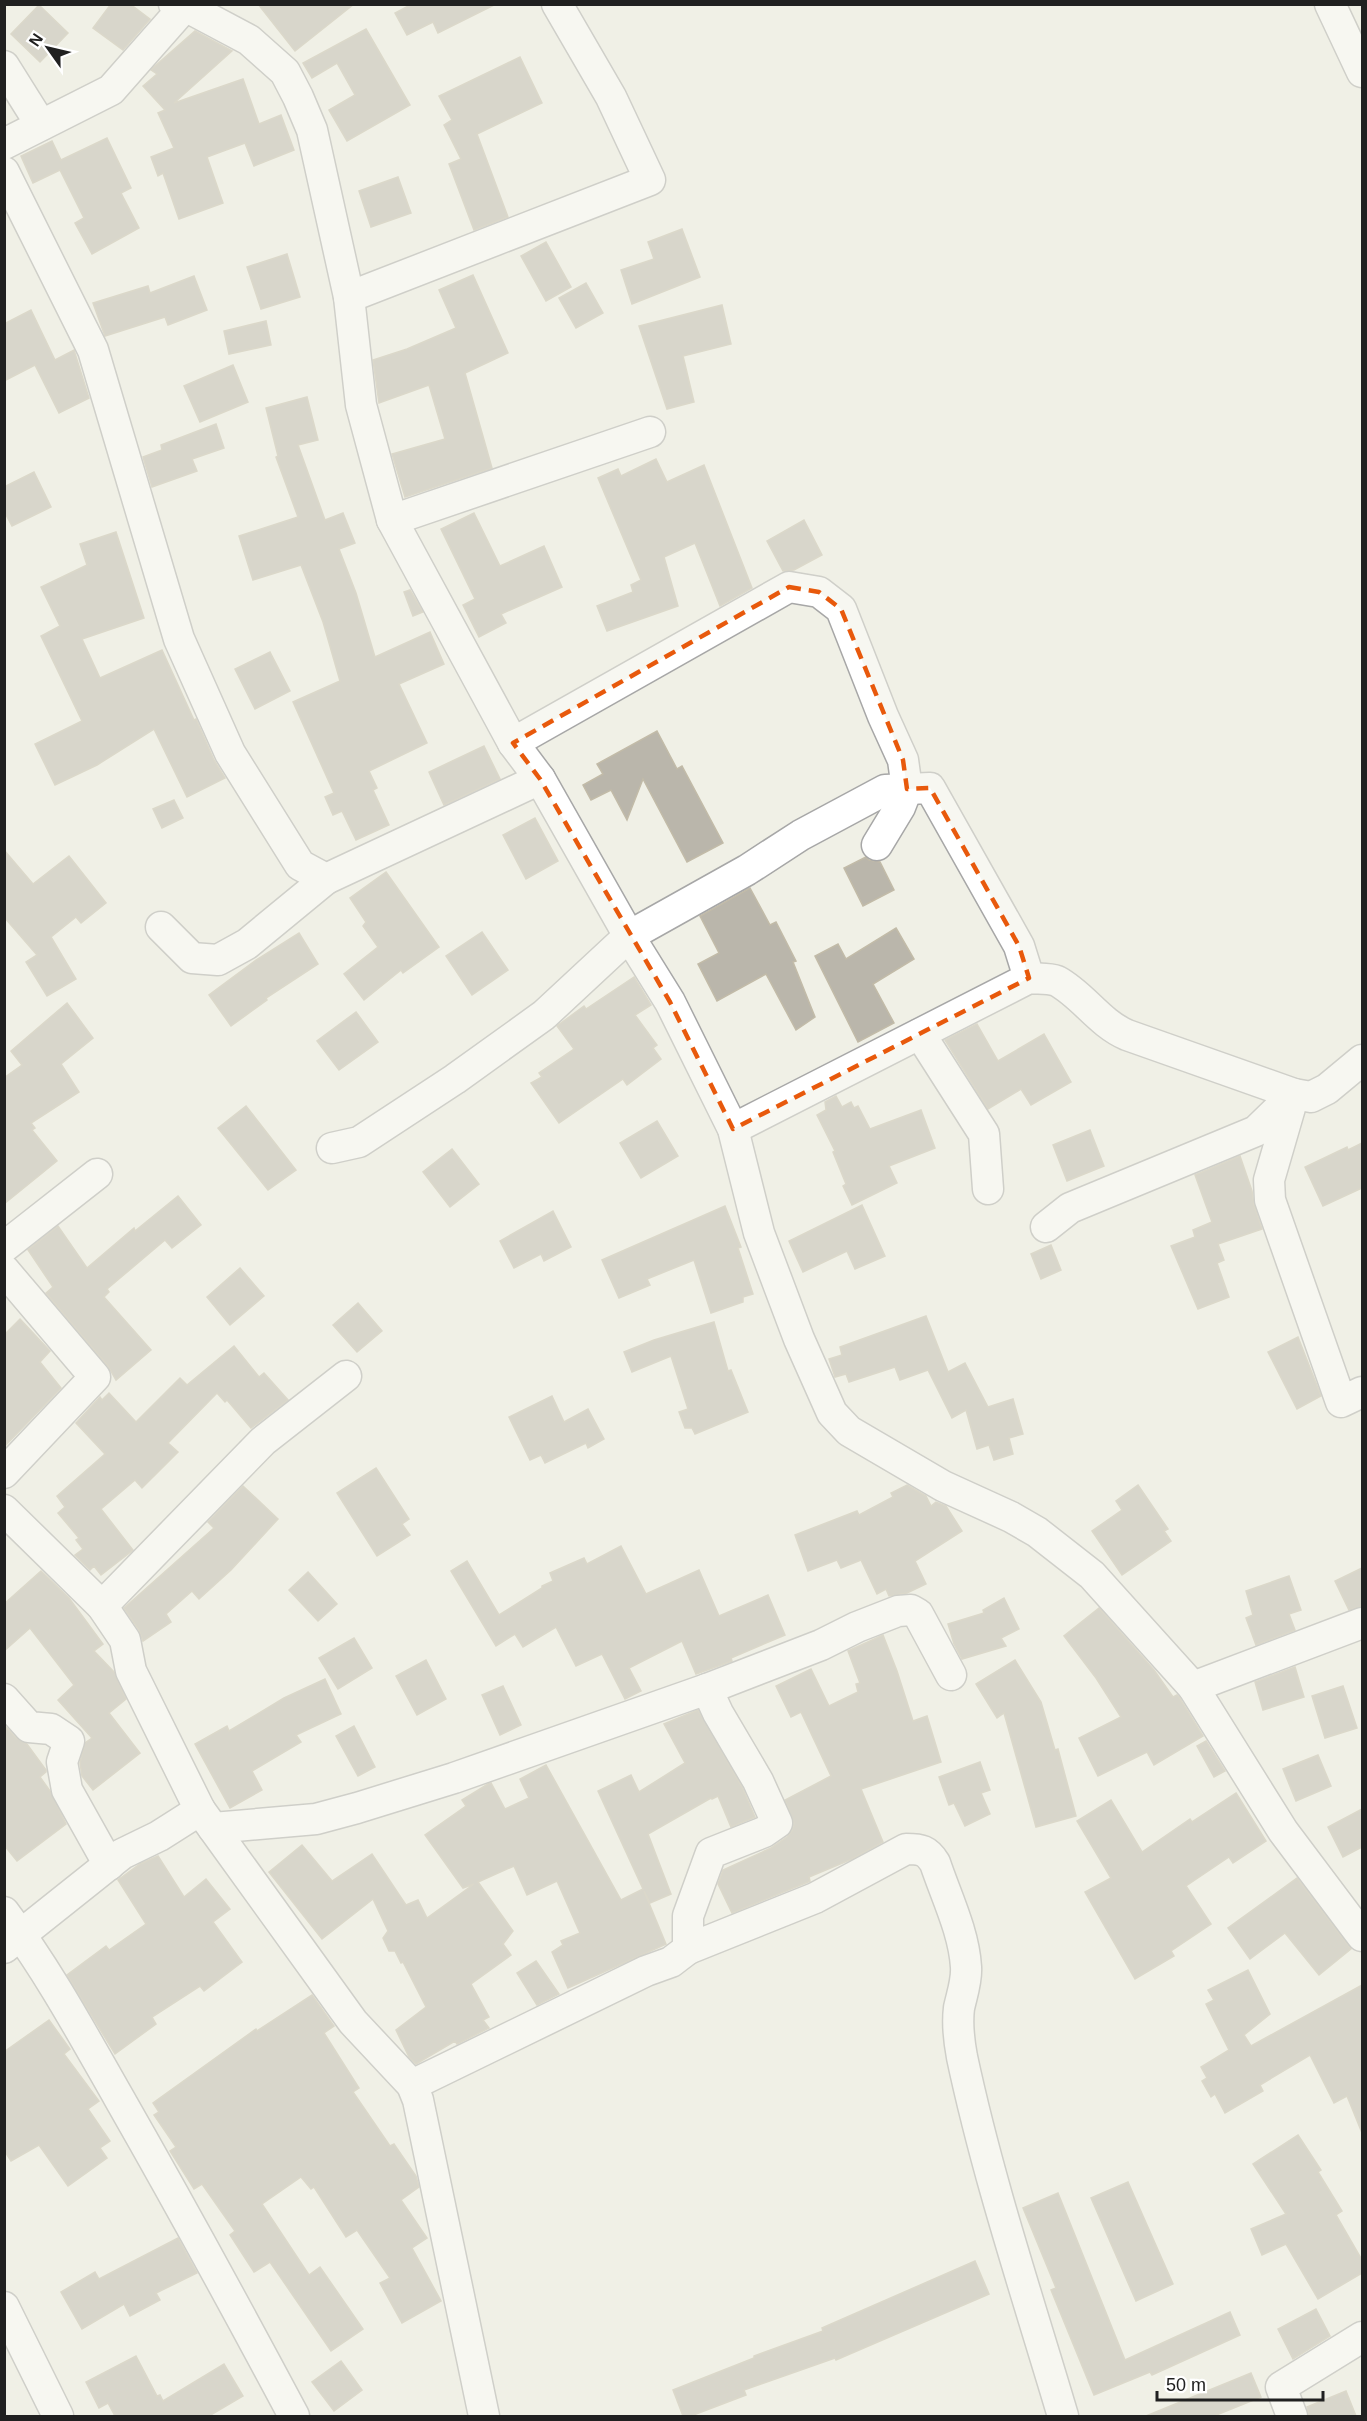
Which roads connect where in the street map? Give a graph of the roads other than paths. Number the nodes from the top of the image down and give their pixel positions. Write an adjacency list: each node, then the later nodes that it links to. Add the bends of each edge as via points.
1 (557, 4): 9 (street, via 611,97 650,180)
2 (1330, 4): 5 (street)
3 (180, 5): 6 (street, via 111,90); 9 (street, via 249,40 285,72 312,130)
4 (4, 66): 6 (street)
5 (1362, 72)
6 (41, 125): 7 (street)
7 (4, 144)
8 (4, 172): 16 (street, via 93,350 179,639 225,743 300,865)
9 (349, 297): 11 (street, via 361,405)
10 (650, 432): 11 (street)
11 (392, 520): 12 (street)
12 (513, 743): 13 (street); 14 (street, via 789,586 819,592 841,609 903,760)
13 (540, 779): 16 (street); 18 (street)
14 (907, 789): 15 (street); 18 (street, via 885,790); 19 (street, via 930,788 1019,946)
15 (877, 845)
16 (326, 879): 17 (street, via 247,944 218,960 192,958)
17 (161, 927)
18 (629, 936): 23 (street, via 670,1002); 24 (street, via 544,1015 455,1079 358,1142)
19 (1029, 978): 20 (street); 22 (street, via 1055,980 1113,1029)
20 (920, 1034): 23 (street); 26 (street, via 984,1134)
21 (1362, 1060): 22 (street, via 1311,1097)
22 (1294, 1094): 27 (street, via 1256,1131 1070,1208); 31 (street, via 1269,1180 1270,1200 1341,1402)
23 (733, 1129): 37 (street, via 759,1233 832,1413 849,1431 943,1486 1037,1533 1092,1575)
24 (332, 1148)
25 (97, 1174): 28 (street)
26 (988, 1189)
27 (1046, 1227)
28 (4, 1247)
29 (4, 1270): 32 (street, via 95,1377)
30 (346, 1376): 34 (street, via 263,1441)
31 (1362, 1392)
32 (4, 1473)
33 (4, 1510): 34 (street)
34 (102, 1606): 40 (street, via 125,1640 131,1671)
35 (1362, 1623): 37 (street)
36 (951, 1675): 38 (street, via 918,1614 911,1610 867,1623)
37 (1193, 1687): 43 (street, via 1282,1831)
38 (707, 1689): 40 (street, via 454,1778 316,1819); 44 (street, via 777,1823 764,1832 711,1852 688,1916)
39 (4, 1699): 41 (street, via 29,1727 51,1729 69,1741 62,1762 67,1790)
40 (207, 1819): 41 (street, via 159,1836); 45 (street, via 353,2022)
41 (109, 1865): 42 (street)
42 (10, 1932): 49 (street, via 183,2210)
43 (1362, 1936)
44 (688, 1949): 45 (street, via 671,1962); 51 (street, via 815,1898 906,1850 922,1849 930,1854 963,1949 966,1968 958,2027 962,2056 990,2171)
45 (412, 2085): 50 (street)
46 (4, 2307): 48 (street)
47 (1362, 2337): 52 (street, via 1281,2386)
48 (58, 2416)
49 (294, 2416)
50 (484, 2416)
51 (1063, 2416)
52 (1292, 2416)

